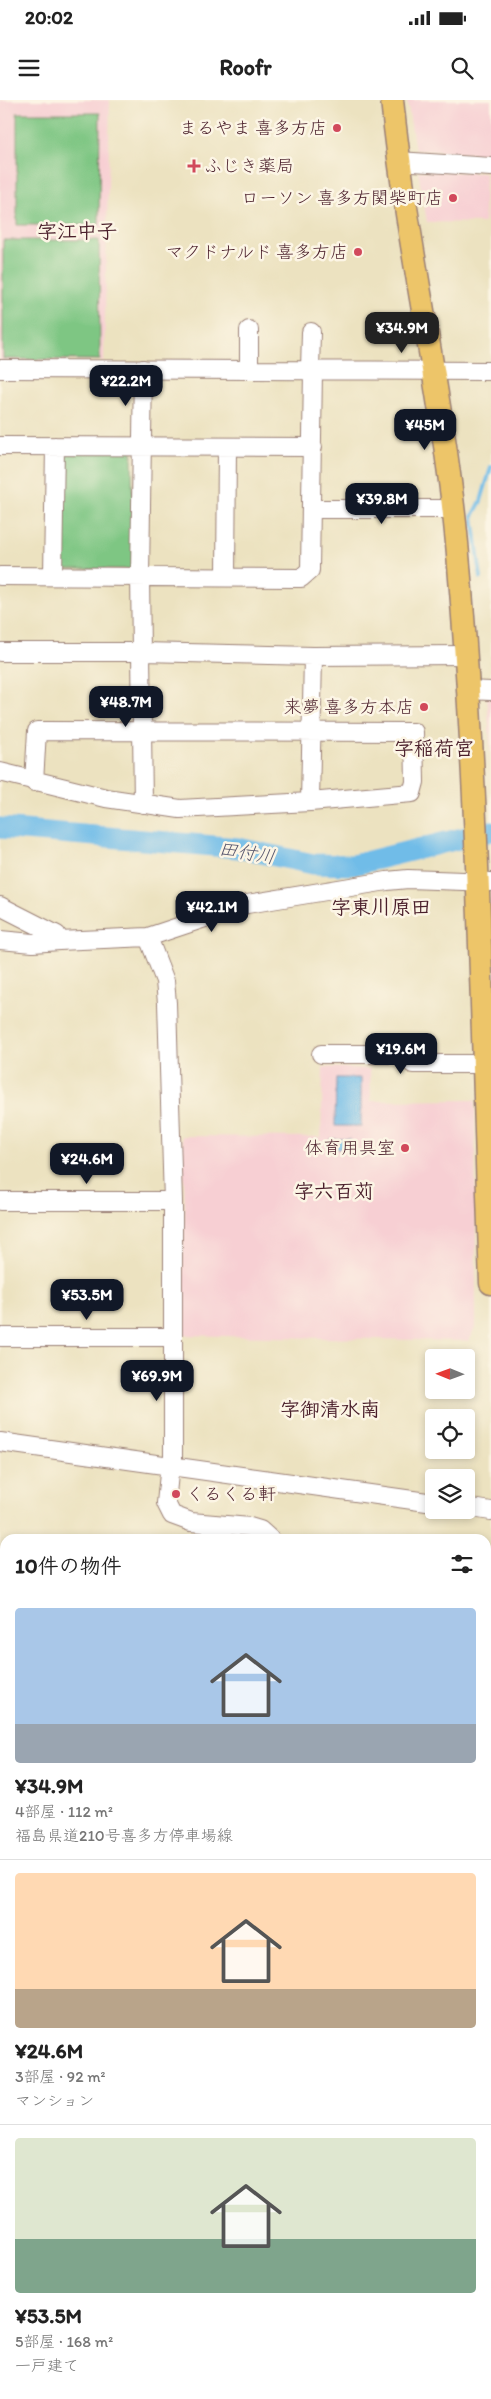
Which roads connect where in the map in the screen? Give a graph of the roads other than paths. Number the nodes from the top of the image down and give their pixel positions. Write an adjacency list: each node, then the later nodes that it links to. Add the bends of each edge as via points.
1 (392, 100): 2 (main road)
2 (398, 161): 3 (street); 10 (main road)
3 (491, 167)
4 (249, 330): 8 (street)
5 (311, 332): 9 (street)
6 (0, 369): 7 (street)
7 (143, 369): 8 (street); 14 (street)
8 (248, 370): 9 (street)
9 (312, 370): 10 (street); 16 (street)
10 (433, 370): 11 (street); 18 (main road)
11 (491, 371)
12 (0, 446): 13 (street)
13 (55, 446): 14 (street); 20 (street)
14 (141, 446): 15 (street); 21 (street)
15 (228, 447): 16 (street); 22 (street)
16 (313, 447): 17 (street)
17 (312, 509): 18 (street); 22 (street, via 310,570 301,578)
18 (452, 509): 25 (main road)
19 (0, 576): 20 (street)
20 (53, 576): 21 (street)
21 (140, 576): 22 (street); 24 (street)
22 (226, 577)
23 (0, 652): 24 (street)
24 (142, 652): 26 (street); 30 (street)
25 (466, 655): 26 (street); 27 (main road)
26 (313, 656): 29 (street)
27 (467, 690): 28 (street); 35 (main road)
28 (491, 691)
29 (312, 731): 30 (street); 33 (street); 33 (street, via 414,732 415,782 412,793)
30 (142, 732): 32 (street, via 37,730); 34 (street)
31 (0, 772): 32 (street)
32 (34, 782): 34 (street)
33 (310, 802): 34 (street, via 188,809)
34 (143, 804)
35 (482, 875): 37 (street, via 387,881 247,904); 40 (main road)
36 (0, 906): 39 (street, via 57,935)
37 (148, 937): 39 (street); 44 (street, via 165,981)
38 (0, 940): 39 (street)
39 (59, 941)
40 (486, 986): 42 (main road)
41 (321, 1054): 42 (street, via 401,1054 413,1064)
42 (483, 1064): 45 (main road)
43 (0, 1201): 44 (street)
44 (174, 1201): 47 (street)
45 (491, 1283)
46 (0, 1337): 47 (street)
47 (173, 1337): 49 (street)
48 (0, 1444): 49 (street)
49 (173, 1468): 50 (street); 53 (street, via 169,1474 166,1503 172,1515 191,1522 255,1529)
50 (425, 1502)
51 (475, 1508): 52 (street)
52 (491, 1511)
53 (264, 1534)

